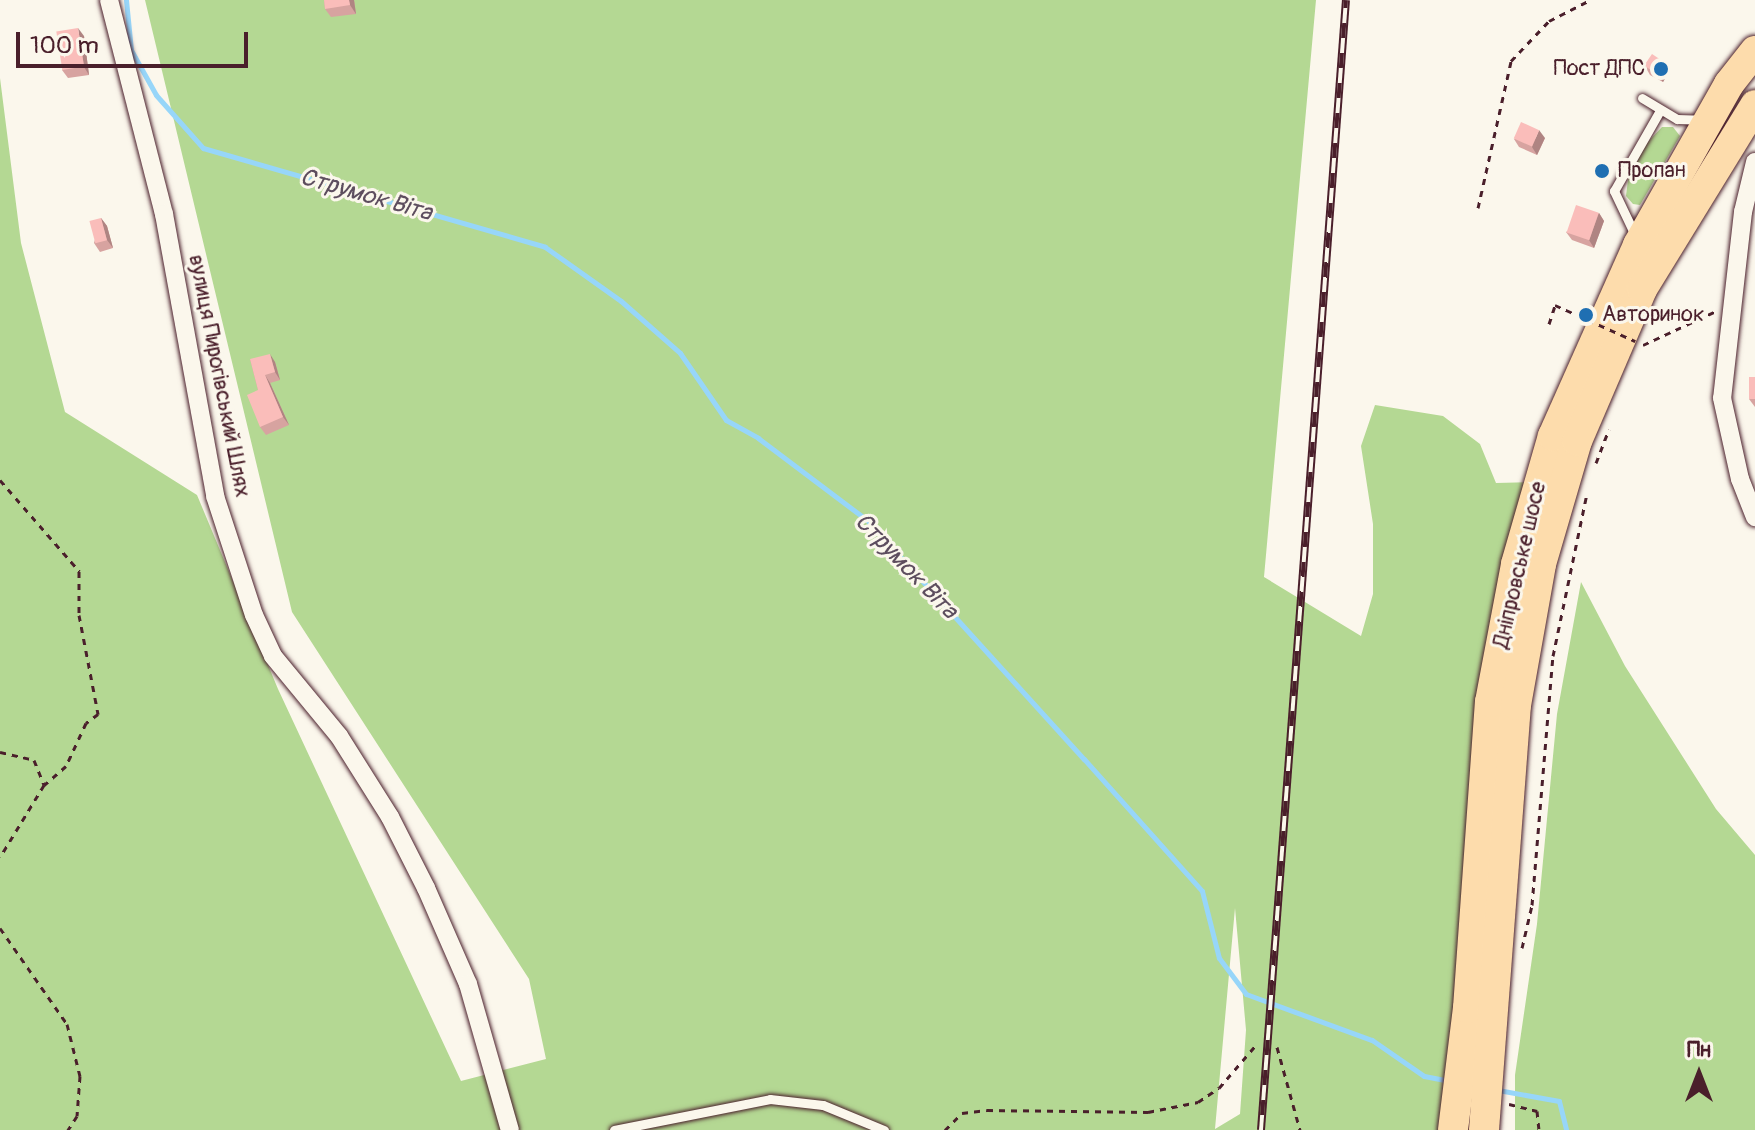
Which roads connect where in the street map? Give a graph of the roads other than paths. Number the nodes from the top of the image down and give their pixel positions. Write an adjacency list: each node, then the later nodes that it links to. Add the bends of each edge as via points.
1 (109, 0): 13 (street, вулиця Пирогівський Шлях, via 164,214 215,496 254,615 273,656 339,736 390,817 426,888 468,984)
2 (1755, 38): 4 (main road)
3 (1755, 51): 4 (main road, Дніпровське шосе)
4 (1729, 84): 8 (main road, Дніпровське шосе)
5 (1642, 98): 7 (lane)
6 (1755, 105): 12 (main road, Дніпровське шосе, via 1642,289 1577,441 1541,564 1516,705)
7 (1659, 112): 8 (lane, via 1690,122); 10 (lane, via 1614,191 1632,221)
8 (1708, 119): 10 (main road, Дніпровське шосе)
9 (1755, 162): 11 (street, via 1743,212 1722,398)
10 (1638, 245): 12 (main road, Дніпровське шосе, via 1553,436 1516,564 1490,702)
11 (1755, 517)
12 (1482, 1008): 16 (main road, Дніпровське шосе); 17 (main road, Дніпровське шосе)
13 (510, 1130)
14 (614, 1130): 15 (lane, via 770,1099 823,1105)
15 (884, 1130)
16 (1453, 1130)
17 (1484, 1130)

